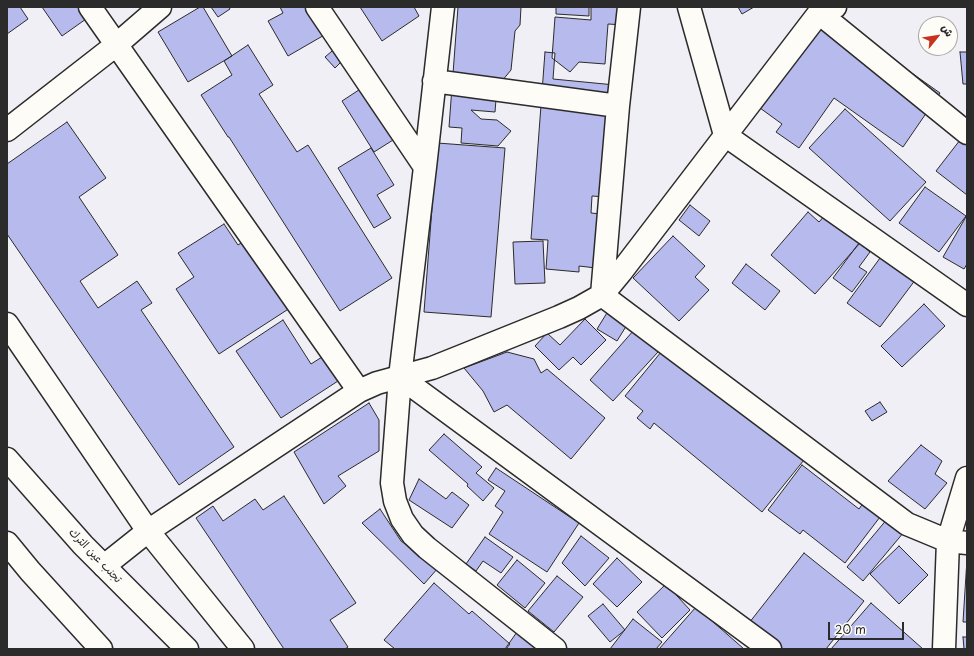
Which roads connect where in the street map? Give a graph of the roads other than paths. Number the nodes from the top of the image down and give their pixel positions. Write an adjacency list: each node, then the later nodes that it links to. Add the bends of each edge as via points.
1 (90, 7): 8 (main road)
2 (160, 7): 8 (main road)
3 (316, 7): 14 (main road)
4 (443, 7): 9 (main road)
5 (629, 7): 10 (main road)
6 (689, 7): 13 (main road)
7 (827, 10): 12 (main road); 13 (main road)
8 (116, 45): 11 (main road); 19 (main road)
9 (434, 81): 10 (main road); 14 (main road)
10 (618, 106): 15 (main road)
11 (7, 130)
12 (967, 133)
13 (725, 135): 15 (main road); 16 (main road)
14 (425, 167): 18 (main road)
15 (602, 294): 18 (main road, via 559,317 432,368); 23 (main road, via 907,524)
16 (967, 305)
17 (7, 324): 22 (main road)
18 (400, 377): 19 (main road, via 376,383); 29 (main road, via 392,483 402,519 412,535 427,548); 30 (main road)
19 (359, 391): 22 (main road)
20 (7, 459): 25 (main road, تجنب عين الترك)
21 (967, 478): 23 (main road)
22 (148, 531): 25 (main road); 28 (main road)
23 (957, 542): 31 (main road)
24 (7, 543): 26 (main road)
25 (104, 566): 27 (main road, تجنب عين الترك)
26 (101, 649)
27 (187, 649)
28 (243, 649)
29 (555, 649)
30 (770, 649)
31 (944, 649)

